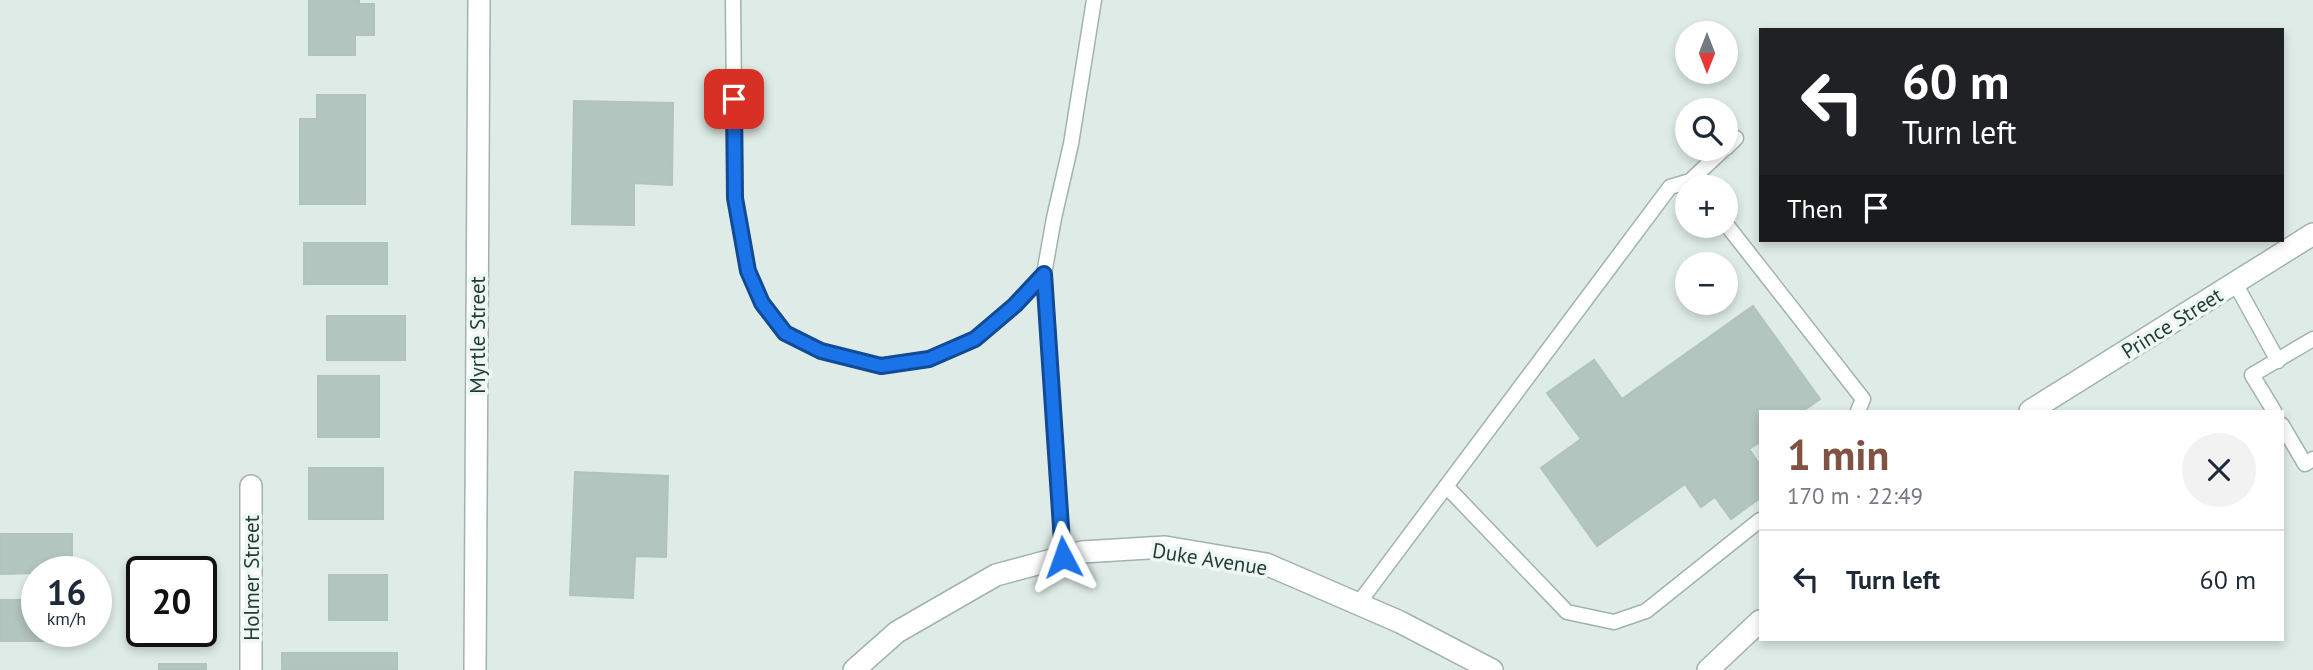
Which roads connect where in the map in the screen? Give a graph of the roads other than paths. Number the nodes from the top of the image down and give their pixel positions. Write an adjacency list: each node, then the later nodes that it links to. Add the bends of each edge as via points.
1 (479, 0): 25 (street, Myrtle Street)
2 (733, 0): 9 (lane, via 735,198 748,271 762,303 785,333 821,351 881,366 929,359 975,339)
3 (1094, 0): 9 (lane)
4 (1714, 161): 5 (lane)
5 (1701, 175)
6 (1675, 186): 19 (lane, via 1670,187)
7 (2313, 234): 10 (street, Prince Street)
8 (1737, 238): 13 (lane, via 1863,399)
9 (1044, 274): 21 (lane)
10 (2235, 283): 12 (lane); 14 (street, Prince Street)
11 (2313, 340): 12 (lane)
12 (2278, 360): 15 (lane, via 2252,375)
13 (1858, 410)
14 (2032, 410)
15 (2273, 410)
16 (2284, 428): 17 (lane, via 2305,464)
17 (2313, 459)
18 (251, 486): 24 (street, Holmer Street)
19 (1447, 486): 20 (lane, via 1567,612 1614,622 1646,611); 22 (lane)
20 (1759, 521)
21 (1063, 557): 22 (street, Duke Avenue, via 1165,548 1266,564); 26 (street, Duke Avenue, via 996,575 897,632)
22 (1358, 604): 27 (street, Duke Avenue)
23 (1759, 622): 28 (street)
24 (251, 670)
25 (475, 670)
26 (854, 670)
27 (1492, 670)
28 (1707, 670)

